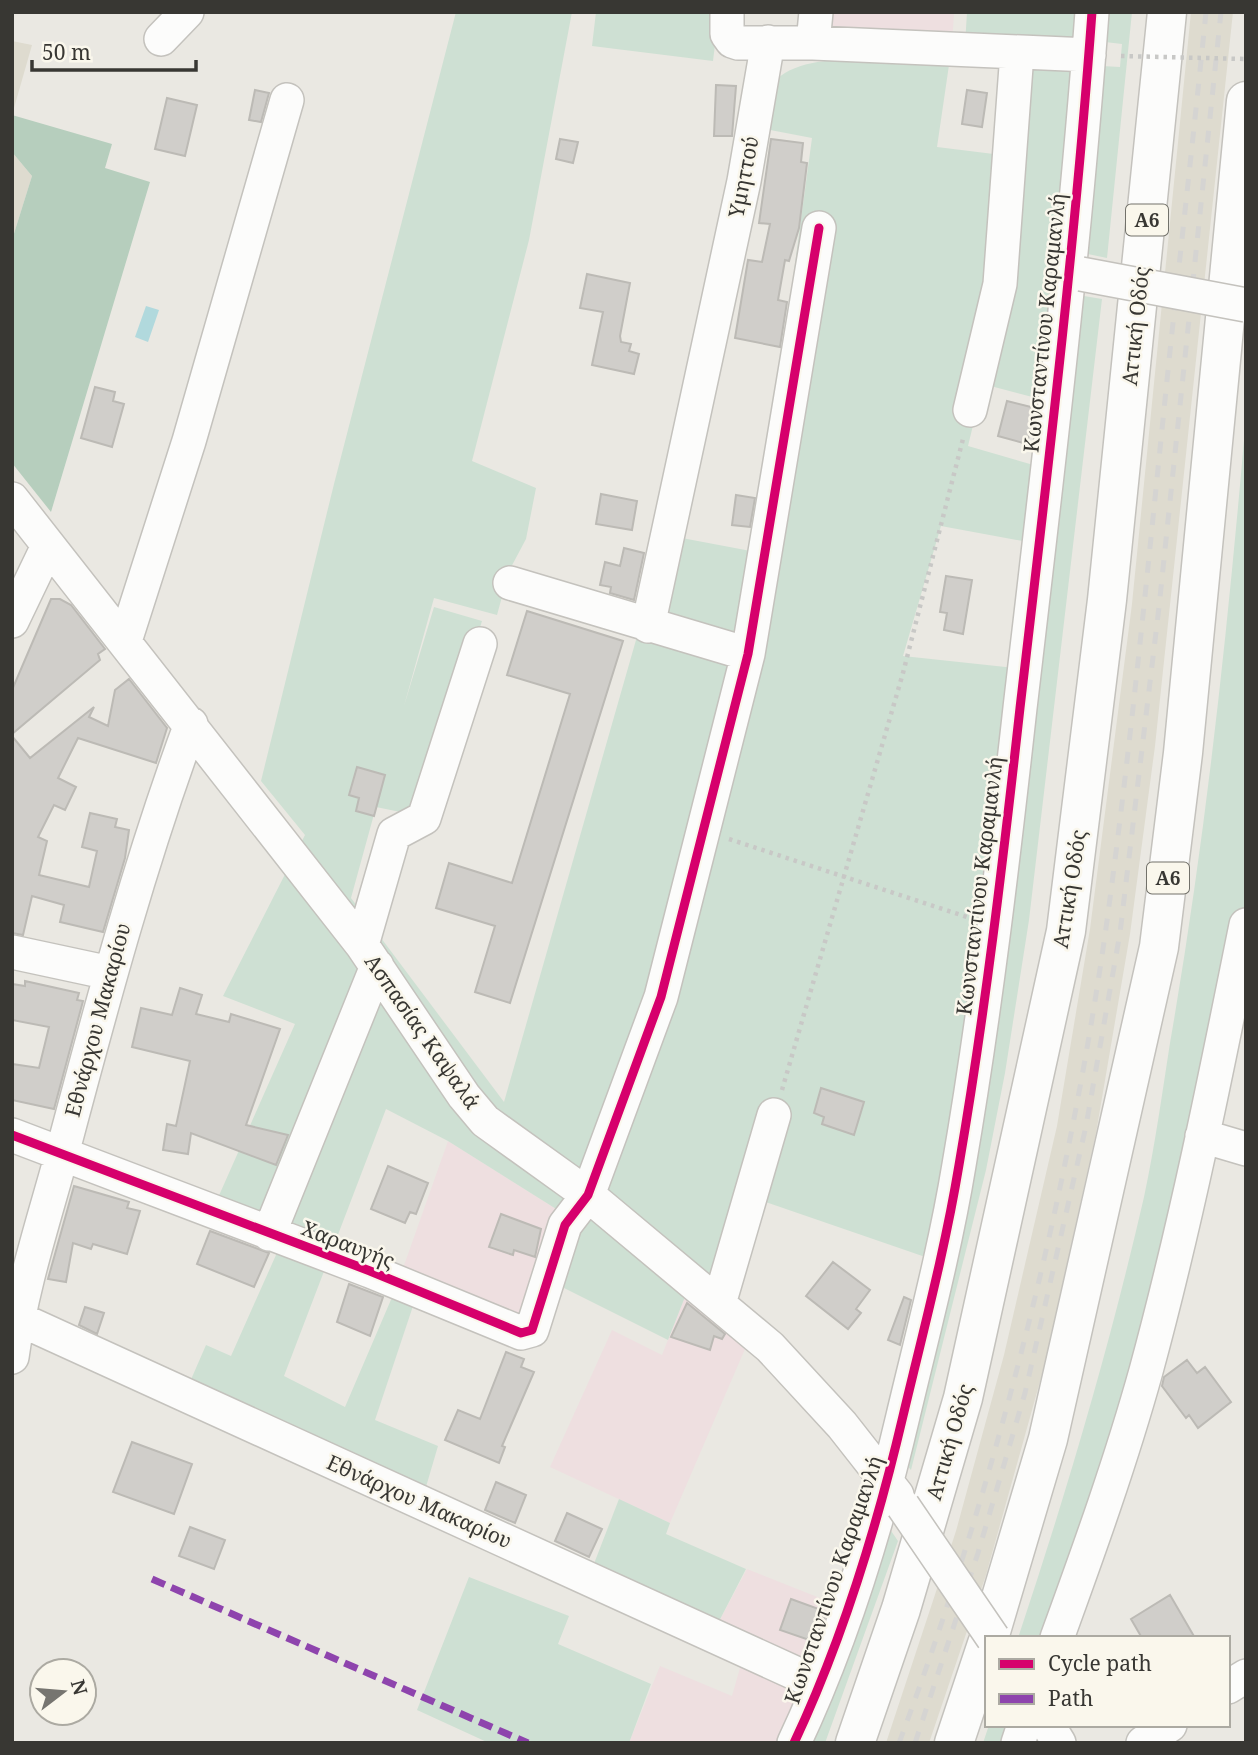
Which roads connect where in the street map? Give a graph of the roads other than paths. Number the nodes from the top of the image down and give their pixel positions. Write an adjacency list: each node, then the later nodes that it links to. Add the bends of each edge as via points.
1 (187, 12): 6 (street)
2 (727, 12): 7 (street, via 727,34 732,41)
3 (1092, 12): 9 (street, Κωνσταντίνου Καραμανλή)
4 (1167, 12): 54 (highway, Αττική Οδός / Α6, via 1109,587 1066,930 963,1398 901,1609)
5 (814, 27): 7 (street); 8 (street)
6 (161, 39)
7 (768, 42): 20 (street, Υμηττού, via 744,181)
8 (1017, 53): 9 (street); 15 (street, via 1000,284)
9 (1105, 55): 13 (street, Κωνσταντίνου Καραμανλή)
10 (287, 100): 21 (street, via 189,441)
11 (1246, 101): 45 (highway, Α6, via 1183,752 1159,947 1048,1439)
12 (819, 228): 23 (street)
13 (1075, 273): 14 (street, bridge); 41 (street, Κωνσταντίνου Καραμανλή, via 959,1165)
14 (1246, 305)
15 (970, 410)
16 (12, 499): 17 (street, Ασπασίας Καψαλά)
17 (48, 545): 19 (street); 21 (street, Ασπασίας Καψαλά)
18 (510, 583): 20 (street)
19 (12, 621)
20 (648, 626): 23 (street)
21 (125, 641): 24 (street, Ασπασίας Καψαλά)
22 (480, 644): 27 (street, via 424,818 394,834)
23 (748, 654): 35 (street, via 661,997)
24 (191, 724): 27 (street, Ασπασίας Καψαλά); 28 (street, Εθνάρχου Μακαρίου, via 148,842)
25 (1246, 925): 29 (street)
26 (12, 952): 28 (street)
27 (370, 956): 35 (street, Ασπασίας Καψαλά, via 485,1121); 36 (street)
28 (110, 973): 34 (street, Εθνάρχου Μακαρίου)
29 (1238, 1011): 32 (street)
30 (774, 1115): 38 (street)
31 (12, 1135): 34 (street, Χαραυγής)
32 (1202, 1136): 33 (street); 46 (street, via 1145,1373 1097,1530)
33 (1246, 1150)
34 (62, 1154): 36 (street, Χαραυγής); 37 (street, Εθνάρχου Μακαρίου)
35 (588, 1195): 36 (street, Χαραυγής, via 565,1226 537,1321 525,1333); 38 (street, Ασπασίας Καψαλά)
36 (269, 1234)
37 (25, 1241): 39 (street, Εθνάρχου Μακαρίου)
38 (719, 1304): 42 (street, Ασπασίας Καψαλά, via 770,1347)
39 (19, 1320): 40 (street, Εθνάρχου Μακαρίου); 49 (street, Εθνάρχου Μακαρίου)
40 (12, 1357)
41 (904, 1412): 42 (street, via 868,1428); 43 (street, Κωνσταντίνου Καραμανλή)
42 (842, 1425): 43 (street, Ασπασίας Καψαλά)
43 (896, 1494): 44 (street, Ασπασίας Καψαλά, bridge); 49 (street, Κωνσταντίνου Καραμανλή)
44 (990, 1636)
45 (992, 1636)
46 (1058, 1636)
47 (985, 1650): 55 (highway)
48 (1246, 1676): 50 (street)
49 (819, 1684): 53 (street, Κωνσταντίνου Καραμανλή)
50 (1230, 1686)
51 (1049, 1727): 56 (street)
52 (1167, 1727): 57 (street)
53 (794, 1743)
54 (855, 1743)
55 (954, 1743)
56 (1059, 1743)
57 (1143, 1743)

